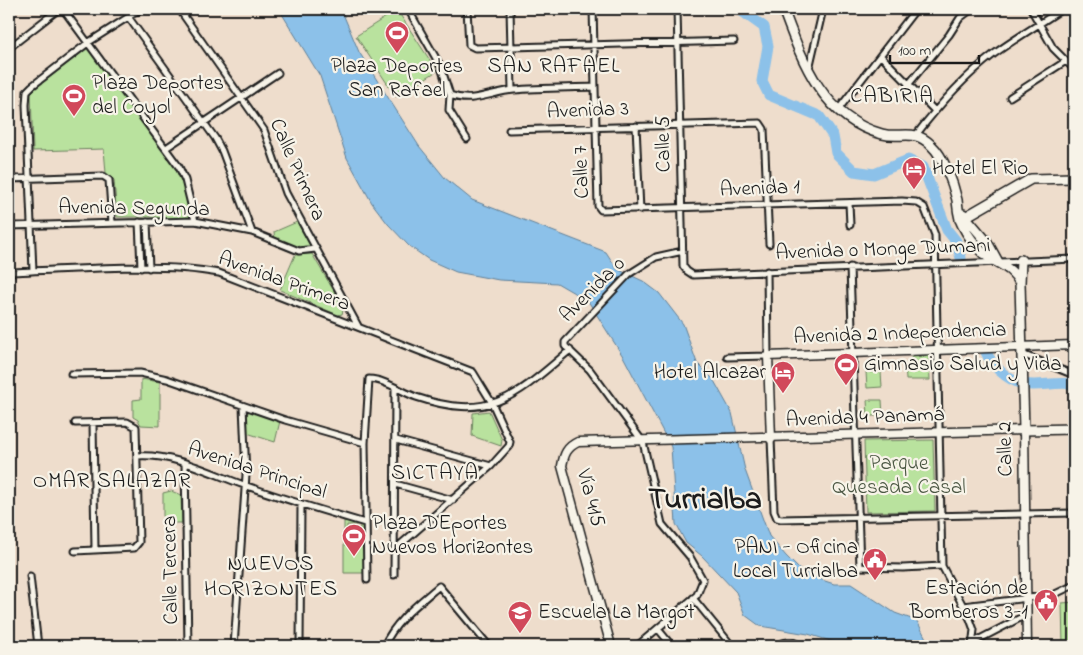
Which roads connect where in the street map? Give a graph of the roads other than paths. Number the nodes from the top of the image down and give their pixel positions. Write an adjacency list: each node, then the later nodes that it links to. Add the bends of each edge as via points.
1 (59, 9): 23 (street)
2 (63, 9): 19 (street)
3 (141, 9): 16 (street)
4 (181, 9): 33 (street, Calle Primera)
5 (408, 9): 32 (street, via 440,67)
6 (467, 9): 22 (street, via 469,45 475,48)
7 (510, 9): 22 (street)
8 (593, 9): 21 (street, Calle 7)
9 (677, 9): 20 (street, Calle 5)
10 (783, 9): 27 (main road)
11 (823, 9): 27 (street)
12 (916, 9): 24 (street)
13 (972, 9): 29 (street, via 960,18)
14 (1031, 9): 17 (street)
15 (1062, 9): 17 (street)
16 (129, 18): 19 (street); 37 (street)
17 (1039, 25): 25 (street, via 1053,48); 36 (street, via 994,55)
18 (734, 41): 20 (street)
19 (89, 42): 44 (street); 47 (street, via 27,91)
20 (678, 44): 21 (street); 38 (street, Calle 5)
21 (594, 46): 22 (street); 30 (street, Calle 7)
22 (511, 47): 31 (street)
23 (9, 48)
24 (880, 56): 29 (street); 35 (street)
25 (1066, 61): 26 (street); 34 (street)
26 (1074, 68)
27 (808, 73): 35 (main road)
28 (278, 74): 33 (street)
29 (908, 85): 36 (street)
30 (595, 87): 31 (street); 40 (street, Calle 7)
31 (512, 90): 32 (street, via 469,99)
32 (450, 95): 43 (street, via 449,110)
33 (242, 96): 37 (street); 63 (street, Calle Primera, via 264,130 286,193)
34 (1010, 97)
35 (838, 110): 42 (main road, via 856,123 882,134)
36 (935, 110): 42 (street)
37 (203, 122): 44 (street); 61 (street, via 222,151)
38 (680, 125): 39 (street, Avenida 3); 49 (street, Avenida 3, via 757,123 764,129); 50 (street, Calle 5)
39 (636, 126): 40 (street, Avenida 3); 51 (street)
40 (596, 128): 41 (street, Avenida 3); 52 (street, Calle 7, via 598,206)
41 (509, 130)
42 (916, 135): 53 (main road, via 932,146 942,160)
43 (467, 139)
44 (166, 148): 54 (street, via 185,180)
45 (1074, 178): 53 (main road, via 1031,179)
46 (9, 179): 47 (street)
47 (28, 179): 57 (street, via 106,177 109,180); 58 (street)
48 (849, 203): 49 (street, Avenida 1); 59 (street); 70 (street, Avenida 1, via 916,202 927,212 934,229)
49 (767, 206): 50 (street, Avenida 1); 62 (street)
50 (680, 209): 51 (street, Avenida 1); 64 (street, Calle 5)
51 (640, 210): 52 (street, Avenida 1)
52 (605, 211)
53 (962, 216): 65 (main road, via 980,249); 69 (main road, via 987,242)
54 (196, 221): 56 (street, Avenida Segunda); 61 (street, Avenida Segunda)
55 (139, 222): 56 (street, Avenida Segunda); 57 (street, Avenida Segunda); 72 (street)
56 (147, 222): 73 (street)
57 (112, 223): 58 (street, Avenida Segunda)
58 (30, 225): 60 (street, Avenida Segunda); 74 (street)
59 (850, 225)
60 (9, 226)
61 (252, 232): 63 (street, Avenida Segunda, via 287,248 299,251)
62 (768, 244)
63 (316, 249): 79 (street, Calle Primera)
64 (683, 251): 77 (street, Calle 5, via 683,266); 81 (street, Avenida 0, via 644,262 575,330 565,342)
65 (988, 256): 68 (street); 69 (main road)
66 (1074, 259): 67 (street, Avenida 0 Monge Dumani)
67 (1021, 260): 69 (street, Avenida 0 Monge Dumani); 78 (main road, Calle 2)
68 (976, 262): 69 (street, Avenida 0 Monge Dumani); 70 (street, Avenida 0 Monge Dumani)
69 (998, 262): 78 (main road, via 1010,269)
70 (936, 264): 71 (street, Avenida 0 Monge Dumani); 82 (street)
71 (850, 267): 75 (street, Avenida 0 Monge Dumani); 84 (street)
72 (141, 268): 73 (street, Avenida Primera); 74 (street, Avenida Primera)
73 (149, 268): 79 (street, Avenida Primera, via 197,269 219,274)
74 (33, 271): 76 (street, Avenida Primera)
75 (767, 271): 77 (street, Avenida 0 Monge Dumani); 85 (street)
76 (9, 272)
77 (693, 275)
78 (1020, 283): 83 (main road, Calle 2)
79 (358, 327): 90 (street, Avenida Primera, via 473,372)
80 (1074, 345): 83 (street, Avenida 2 Independencia)
81 (570, 350): 90 (street, via 523,390); 101 (street, via 590,370)
82 (936, 350): 83 (street, Avenida 2 Independencia); 84 (street, Avenida 2 Independencia); 96 (street)
83 (1022, 350): 88 (street); 95 (main road, Calle 2)
84 (853, 353): 85 (street, Avenida 2 Independencia); 97 (street)
85 (768, 356): 86 (street, Avenida 2 Independencia); 98 (street)
86 (727, 357)
87 (71, 374): 91 (street, via 140,373 167,379)
88 (1074, 375)
89 (395, 389): 90 (street, via 441,404 475,407); 99 (street); 102 (street, via 369,379)
90 (492, 403): 105 (street, Avenida Primera, via 510,442)
91 (242, 406): 102 (street); 107 (street)
92 (75, 422): 93 (street)
93 (93, 423): 103 (street, via 134,424); 115 (street)
94 (1074, 429): 95 (main road, Avenida 4 Panamá)
95 (1024, 430): 96 (street, Avenida 4 Panamá); 111 (street, Calle 2)
96 (938, 433): 97 (street, Avenida 4 Panamá); 112 (street)
97 (856, 436): 98 (street, Avenida 4 Panamá); 113 (street)
98 (772, 438): 100 (street, Avenida 4 Panamá); 113 (street, via 774,511 777,518)
99 (396, 440): 105 (street); 106 (street)
100 (657, 441): 101 (street, Vía 415)
101 (643, 442): 123 (street, via 662,524 701,575 702,586); 135 (street, Vía 415, via 578,442 563,458 562,466)
102 (365, 444): 114 (street)
103 (138, 456): 104 (street, Avenida Principal); 115 (street, via 138,545 134,548)
104 (185, 463): 107 (street, Avenida Principal); 130 (street, Calle Tercera)
105 (491, 466): 108 (street)
106 (395, 484): 108 (street); 117 (street)
107 (245, 486): 109 (street, Avenida Principal); 131 (street)
108 (452, 500): 117 (street)
109 (301, 504): 114 (street, Avenida Principal); 132 (street)
110 (1074, 513): 111 (street)
111 (1024, 514): 112 (street); 124 (street, Calle 2)
112 (940, 517): 113 (street); 118 (street)
113 (858, 518): 118 (street, via 860,567)
114 (365, 523): 121 (street)
115 (95, 550): 116 (street)
116 (75, 551)
117 (393, 551): 119 (street)
118 (942, 566): 125 (street)
119 (394, 575)
120 (30, 576): 129 (street)
121 (367, 580)
122 (1074, 585): 124 (street, via 1053,595)
123 (693, 598): 127 (street); 138 (street)
124 (1027, 598): 125 (street); 126 (street, Calle 2)
125 (963, 606): 128 (street, via 974,630)
126 (1026, 615): 128 (street); 141 (street, Calle 2)
127 (658, 629): 136 (street); 137 (street)
128 (972, 645)
129 (38, 646)
130 (188, 646)
131 (234, 646)
132 (300, 646)
133 (384, 646): 134 (street, via 389,634 404,617 439,586)
134 (489, 646)
135 (610, 646)
136 (637, 646)
137 (672, 646)
138 (732, 646)
139 (777, 646): 140 (street, via 789,642)
140 (799, 646)
141 (1027, 646)

